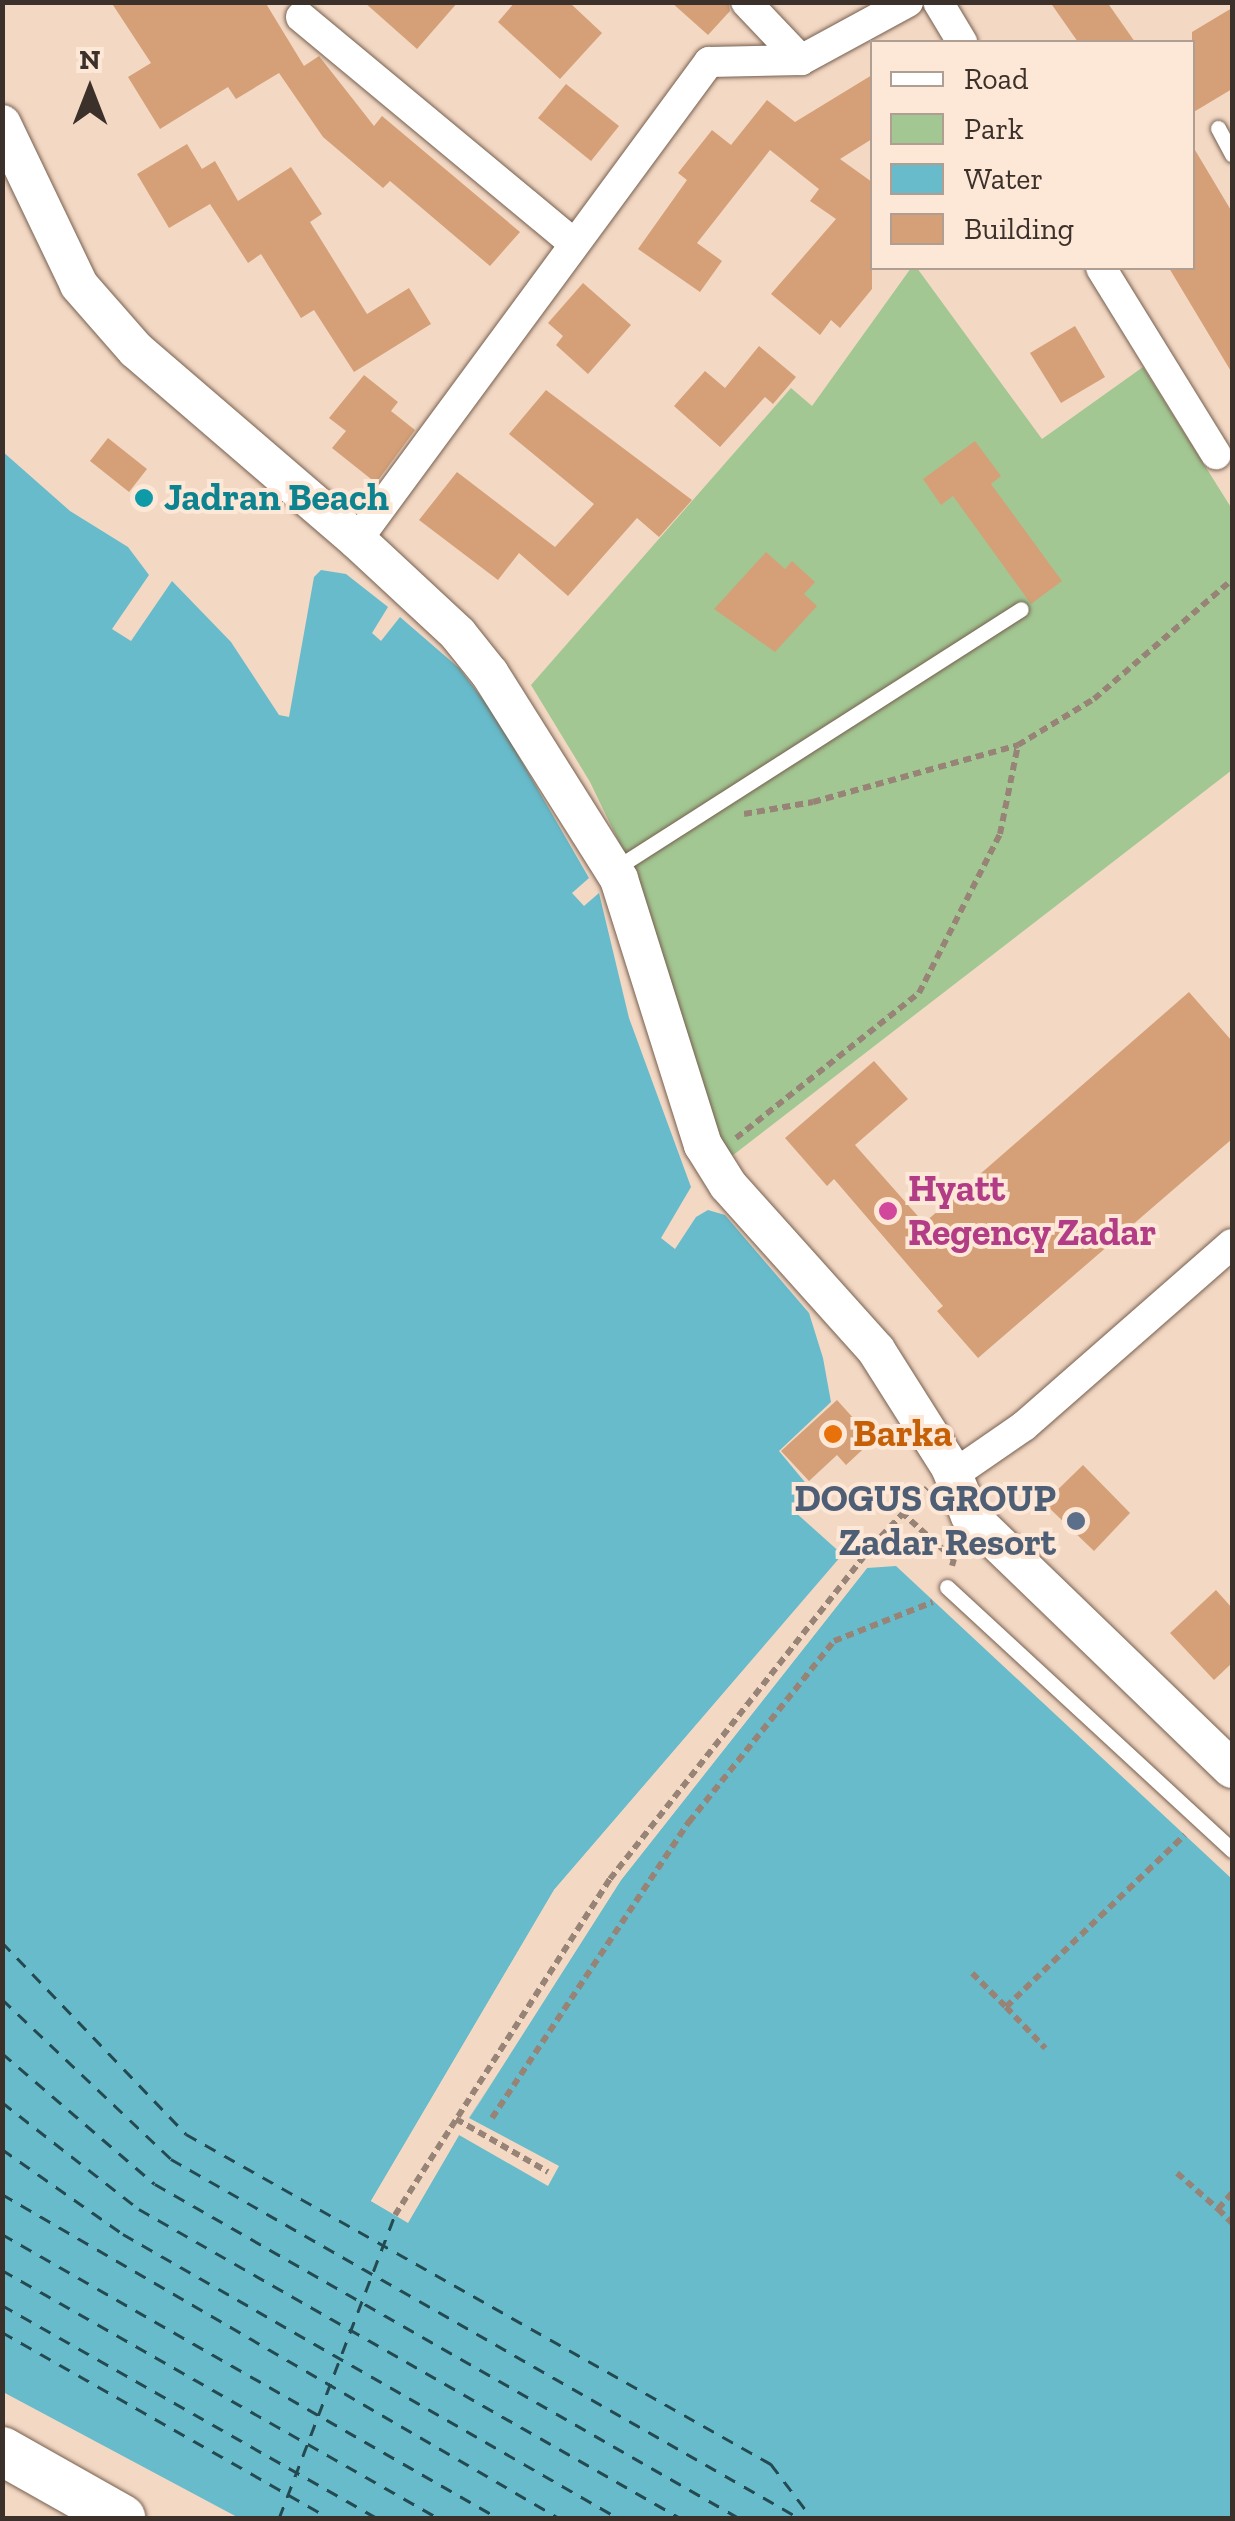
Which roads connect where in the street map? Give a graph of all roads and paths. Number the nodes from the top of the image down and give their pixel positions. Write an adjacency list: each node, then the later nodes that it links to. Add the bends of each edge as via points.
1 (746, 2): 6 (street)
2 (908, 2): 6 (street)
3 (938, 2): 5 (street)
4 (301, 17): 10 (street)
5 (961, 40)
6 (801, 60): 10 (street, via 709,62)
7 (2, 124): 13 (street, via 80,285 136,350)
8 (1218, 128): 9 (lane)
9 (1232, 154)
10 (574, 244): 13 (street)
11 (1102, 270): 12 (street)
12 (1224, 450)
13 (358, 540): 18 (street, via 458,634 490,674)
14 (1232, 580): 16 (path, via 1094,699)
15 (1021, 610): 18 (lane)
16 (1018, 744): 17 (path, via 813,802); 19 (path, via 1000,834 919,993)
17 (733, 816)
18 (613, 870): 19 (street)
19 (711, 1158): 21 (street, via 876,1350)
20 (1232, 1244): 21 (street, via 1024,1426)
21 (951, 1471): 22 (path); 25 (street, via 970,1516)
22 (900, 1512): 23 (path, via 954,1560); 32 (path, via 610,1878)
23 (947, 1587): 27 (lane)
24 (934, 1601): 31 (path, via 834,1640 689,1822)
25 (1232, 1769)
26 (1186, 1834): 29 (path)
27 (1232, 1850)
28 (972, 1973): 29 (path)
29 (1006, 2008): 30 (path)
30 (1044, 2048)
31 (492, 2118)
32 (456, 2119): 33 (path); 37 (path)
33 (548, 2172)
34 (1178, 2173): 36 (path)
35 (1232, 2193): 36 (path)
36 (1218, 2210): 38 (path)
37 (394, 2215)
38 (1232, 2223)
39 (2, 2451): 40 (main road)
40 (122, 2518)

